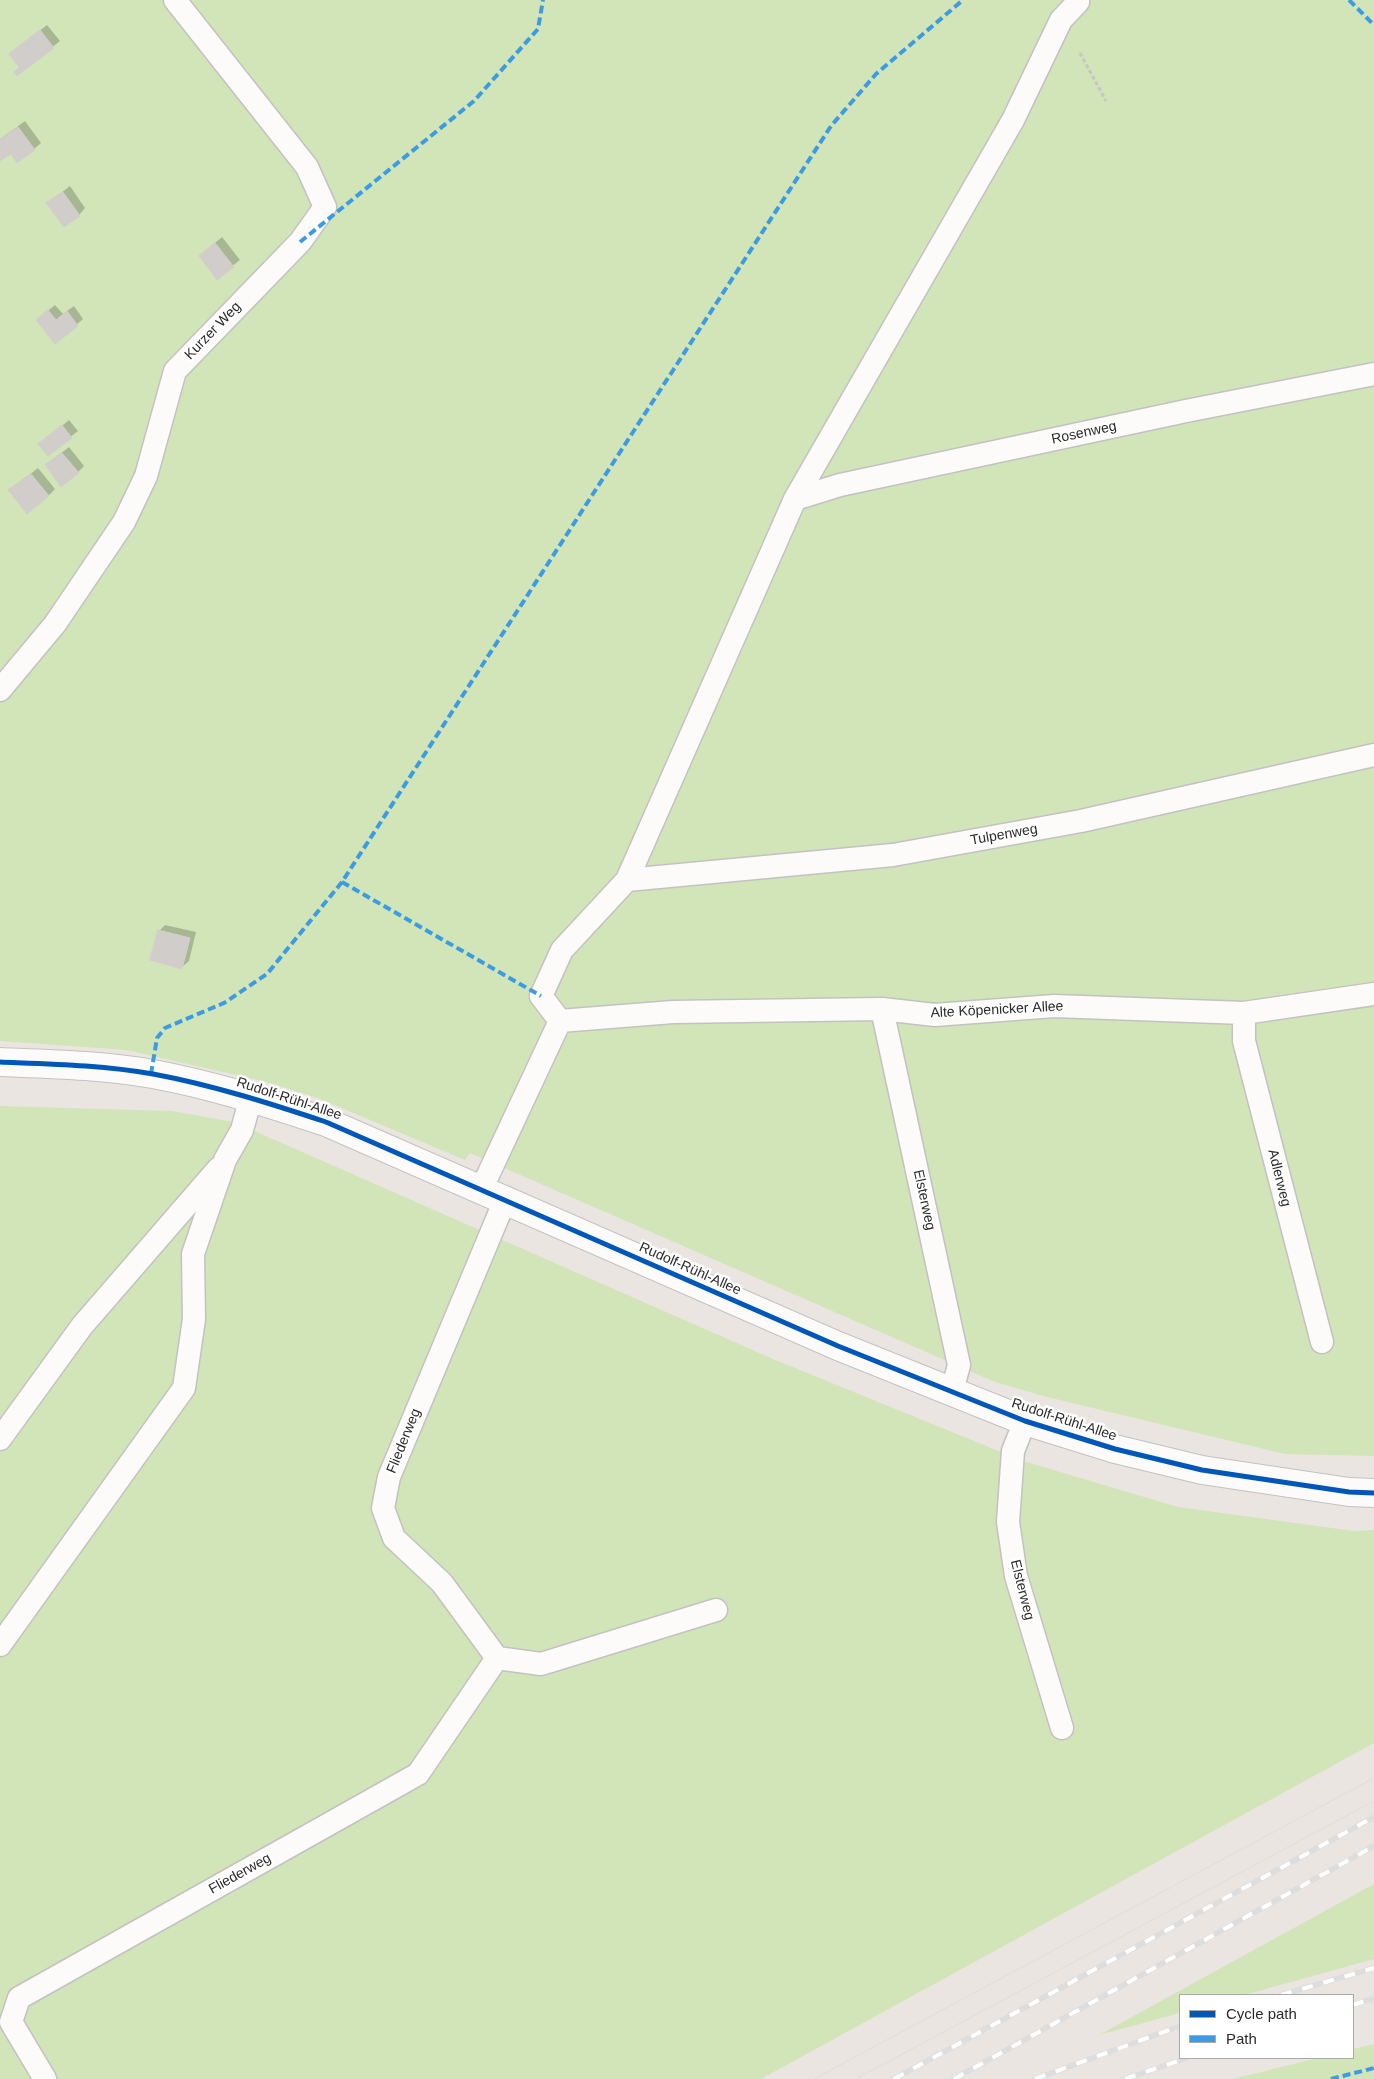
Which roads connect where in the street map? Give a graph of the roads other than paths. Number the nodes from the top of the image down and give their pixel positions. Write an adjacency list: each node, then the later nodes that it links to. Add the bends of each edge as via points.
1 (175, 0): 5 (lane, Kurzer Weg, via 306,167 325,208 300,242 175,371 146,476 124,522 55,624)
2 (1078, 1): 4 (lane, via 1061,20 1013,120)
3 (1374, 374): 4 (lane, Rosenweg, via 840,485)
4 (795, 499): 7 (lane)
5 (0, 690)
6 (1374, 755): 7 (lane, Tulpenweg, via 1081,821 893,854)
7 (628, 880): 11 (lane, via 562,950 541,996)
8 (1374, 994): 10 (lane, Alte Köpenicker Allee)
9 (882, 1009): 10 (lane, Alte Köpenicker Allee, via 935,1015 1054,1006); 11 (lane, Alte Köpenicker Allee, via 673,1012); 17 (lane, Elsterweg, via 959,1365)
10 (1244, 1013): 16 (lane, Adlerweg, via 1244,1041)
11 (560, 1021): 15 (lane, Fliederweg)
12 (0, 1062): 13 (street, Rudolf-Rühl-Allee, via 151,1074)
13 (251, 1097): 14 (lane, via 242,1130); 15 (street, Rudolf-Rühl-Allee, via 326,1122)
14 (225, 1160): 19 (lane, via 82,1326); 22 (lane, via 193,1254 194,1318 184,1388)
15 (493, 1195): 17 (street, Rudolf-Rühl-Allee, via 838,1346); 23 (lane, Fliederweg, via 389,1477 384,1508 394,1538 442,1583)
16 (1322, 1342)
17 (952, 1392): 18 (street, Rudolf-Rühl-Allee)
18 (1025, 1421): 20 (street, Rudolf-Rühl-Allee, via 1115,1449 1202,1470 1349,1492); 24 (lane, Elsterweg, via 1013,1451 1008,1522 1016,1576)
19 (0, 1439)
20 (1374, 1492)
21 (716, 1610): 23 (lane, via 541,1664)
22 (0, 1645)
23 (497, 1658): 25 (lane, Fliederweg, via 418,1774 19,1998 11,2022)
24 (1062, 1728)
25 (45, 2079)

